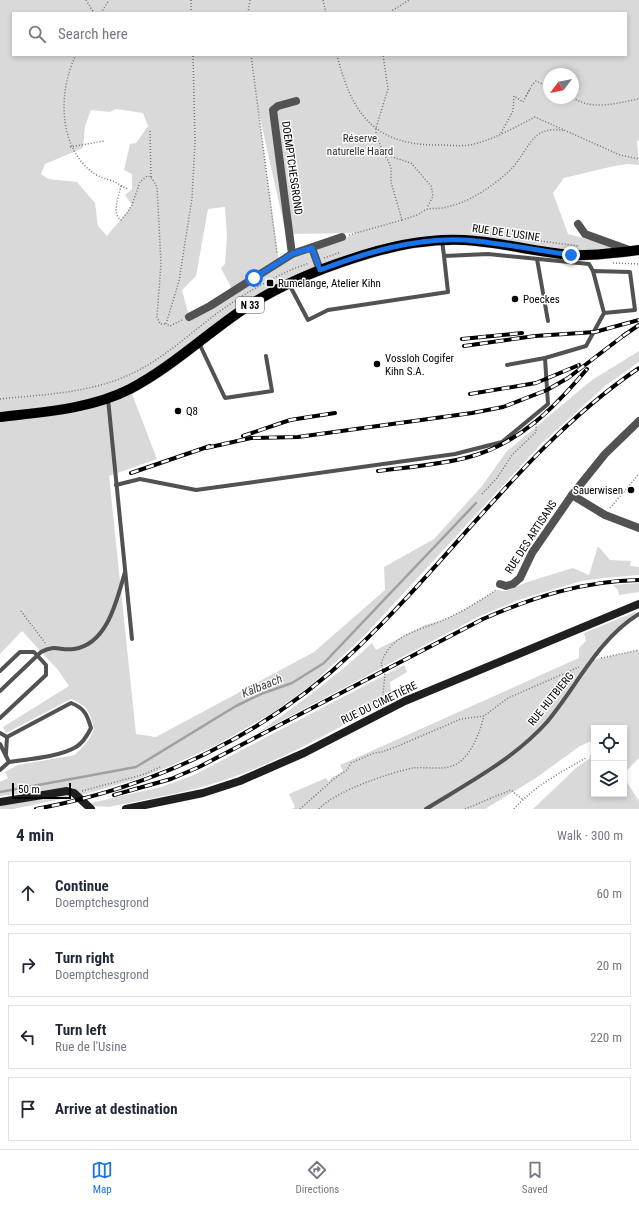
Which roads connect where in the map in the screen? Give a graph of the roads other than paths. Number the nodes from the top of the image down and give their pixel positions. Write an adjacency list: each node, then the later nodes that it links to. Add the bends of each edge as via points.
1 (296, 101): 7 (street, DOEMPTCHESGROND, via 273,110)
2 (578, 224): 6 (street, RUE DE L'USINE, via 586,234)
3 (342, 238): 5 (street)
4 (442, 240): 6 (main road, RUE DE L'USINE / N 33, via 465,240 571,255); 8 (lane); 10 (main road, RUE DE L'USINE / N 33, via 394,247)
5 (312, 248): 7 (street); 10 (street)
6 (636, 251)
7 (292, 254): 14 (street)
8 (444, 256): 9 (lane, via 488,254); 12 (lane, via 448,292 328,310 308,320)
9 (537, 259): 11 (lane, via 589,264); 15 (lane)
10 (320, 270): 12 (main road, RUE DE L'USINE / N 33)
11 (593, 271): 13 (lane); 13 (lane, via 630,272 635,310)
12 (288, 284): 16 (main road, RUE DE L'USINE / N 33, via 244,308)
13 (604, 312): 18 (lane, via 586,346)
14 (189, 317)
15 (548, 321)
16 (199, 343): 17 (lane, via 225,398 272,391); 20 (main road, RUE DE L'USINE / N 33, via 130,389)
17 (266, 356)
18 (545, 358): 19 (lane); 23 (lane, via 548,404 502,442 455,454 196,490 140,479)
19 (507, 364)
20 (108, 398): 21 (main road, N 33, via 59,410); 23 (lane)
21 (0, 417)
22 (639, 421): 24 (street, RUE DES ARTISANS, via 605,454)
23 (116, 485): 26 (lane)
24 (572, 495): 25 (street, via 604,515); 27 (street, RUE DES ARTISANS, via 532,553 520,578 513,584)
25 (639, 528)
26 (125, 569): 30 (lane); 31 (lane, via 111,615 94,640 84,647 48,648)
27 (500, 584)
28 (639, 604): 43 (main road, RUE DU CIMETIÈRE, via 390,708 304,753 240,781 203,793)
29 (639, 614): 44 (lane, RUE HUTBIERG, via 614,634 546,722 532,736 499,764)
30 (132, 640)
31 (38, 655): 32 (lane, via 34,652 20,652); 33 (lane); 34 (lane, via 46,665 46,675)
32 (0, 671)
33 (0, 691)
34 (0, 718)
35 (0, 733): 36 (lane)
36 (7, 738): 38 (lane); 39 (lane, via 71,702 81,707 88,715 91,728 85,740 76,747 63,752)
37 (0, 744): 38 (lane)
38 (6, 754): 39 (lane)
39 (9, 762): 40 (lane)
40 (0, 770)
41 (0, 802): 42 (main road, via 68,791 74,793)
42 (91, 809)
43 (126, 809)
44 (426, 809)

